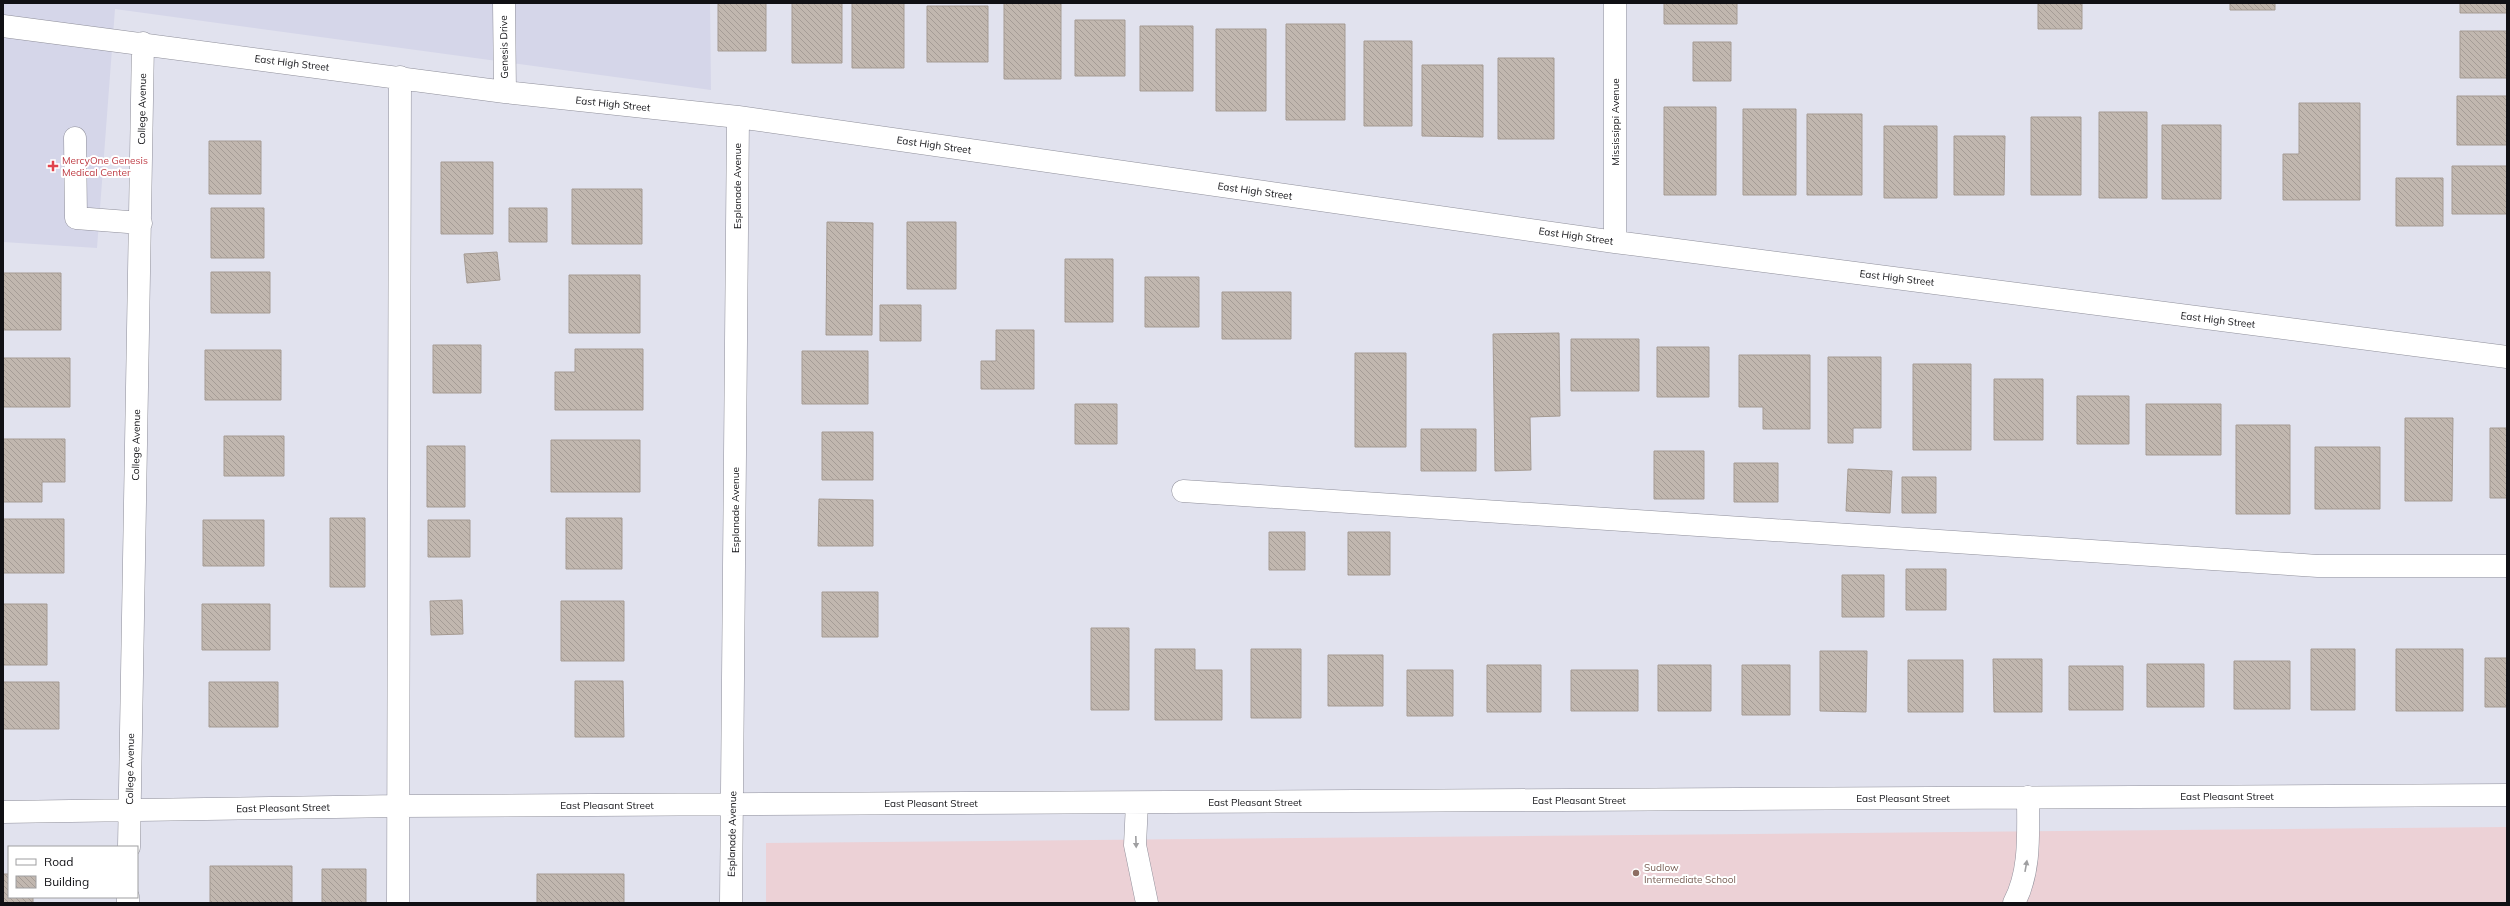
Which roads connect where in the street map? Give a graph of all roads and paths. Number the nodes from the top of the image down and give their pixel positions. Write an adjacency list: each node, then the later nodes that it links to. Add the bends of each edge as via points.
1 (504, 3): 6 (street, Genesis Drive)
2 (1615, 3): 10 (street, Mississippi Avenue)
3 (3, 26): 4 (street, East High Street)
4 (143, 43): 5 (street, East High Street); 9 (street, College Avenue)
5 (400, 77): 6 (street, East High Street); 18 (street)
6 (505, 92): 7 (street, East High Street)
7 (738, 117): 10 (street, East High Street); 17 (street, Esplanade Avenue)
8 (75, 138): 9 (street, via 76,218)
9 (141, 223): 19 (street, College Avenue)
10 (1615, 242): 11 (street, East High Street)
11 (2507, 357)
12 (1184, 491): 13 (street, via 2318,566)
13 (2507, 566)
14 (2507, 795): 15 (street, East Pleasant Street)
15 (2028, 797): 16 (street, East Pleasant Street); 25 (street, one-way to 15, via 2021,889 2027,857)
16 (1137, 803): 17 (street, East Pleasant Street); 24 (street, one-way to 24, via 1135,845)
17 (733, 804): 18 (street, East Pleasant Street); 23 (street, Esplanade Avenue)
18 (399, 806): 19 (street, East Pleasant Street); 22 (street)
19 (129, 811): 20 (street, East Pleasant Street); 21 (street, College Avenue)
20 (3, 812)
21 (129, 846)
22 (398, 903)
23 (731, 903)
24 (1147, 903)
25 (2014, 903)

